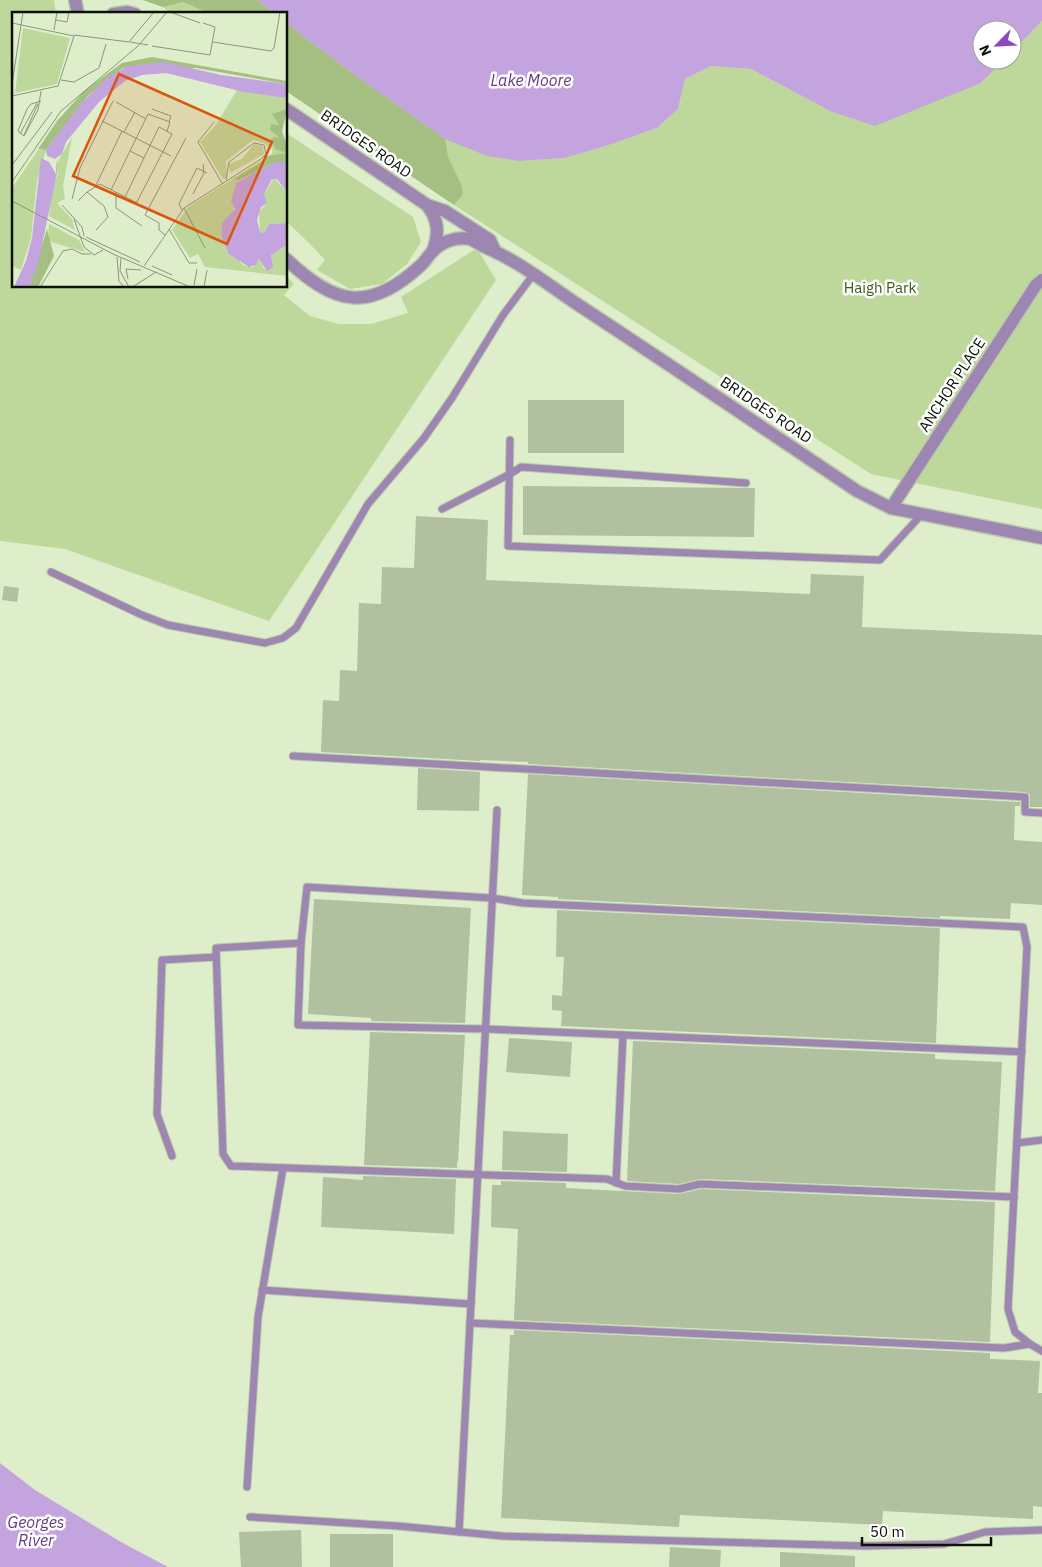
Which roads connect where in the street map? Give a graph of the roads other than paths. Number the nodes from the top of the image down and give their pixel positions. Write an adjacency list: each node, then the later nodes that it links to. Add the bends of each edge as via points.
1 (288, 110): 2 (street, BRIDGES ROAD)
2 (426, 206): 3 (street, BRIDGES ROAD, via 445,211 490,240); 4 (street, BRIDGES ROAD, via 433,213 437,226 438,237)
3 (490, 249): 4 (street, BRIDGES ROAD, via 458,238); 6 (street, BRIDGES ROAD)
4 (433, 250): 5 (street, BRIDGES ROAD, via 422,265 394,288 363,297 331,293 308,279)
5 (288, 261)
6 (533, 275): 11 (street, BRIDGES ROAD, via 857,491); 15 (lane, via 503,315 424,438 368,504 296,628 283,638 266,643 168,625)
7 (1042, 280): 11 (street, ANCHOR PLACE)
8 (510, 440): 9 (lane)
9 (510, 474): 10 (lane, via 521,467); 12 (lane); 13 (lane, via 508,546 880,560)
10 (746, 483)
11 (891, 508): 13 (street, BRIDGES ROAD)
12 (442, 509)
13 (922, 514): 14 (street, BRIDGES ROAD)
14 (1042, 538)
15 (51, 572)
16 (293, 756): 18 (lane, via 1026,798 1025,812)
17 (497, 810): 19 (lane)
18 (1042, 813)
19 (492, 898): 20 (lane, via 307,887); 22 (lane); 24 (lane, via 523,903 1023,928 1028,947)
20 (301, 943): 21 (lane, via 216,948); 22 (lane, via 298,1024)
21 (216, 957): 27 (lane, via 162,960 157,1114); 28 (lane, via 223,1154 231,1166)
22 (485, 1029): 23 (lane); 29 (lane)
23 (623, 1035): 24 (lane); 30 (lane)
24 (1022, 1052): 26 (lane)
25 (1042, 1140): 26 (lane)
26 (1017, 1143): 31 (lane)
27 (172, 1156)
28 (283, 1168): 29 (lane); 32 (lane)
29 (478, 1175): 30 (lane, via 608,1179); 33 (lane)
30 (616, 1183): 31 (lane, via 661,1188 700,1184)
31 (1014, 1197): 35 (lane, via 1008,1309 1016,1332)
32 (262, 1290): 33 (lane); 37 (lane)
33 (471, 1304): 34 (lane)
34 (470, 1323): 35 (lane, via 1004,1348); 40 (lane)
35 (1030, 1344): 36 (lane)
36 (1042, 1351)
37 (247, 1487)
38 (250, 1517): 40 (lane)
39 (1042, 1530): 40 (lane, via 986,1532 944,1544 866,1546 502,1536)
40 (459, 1532)

